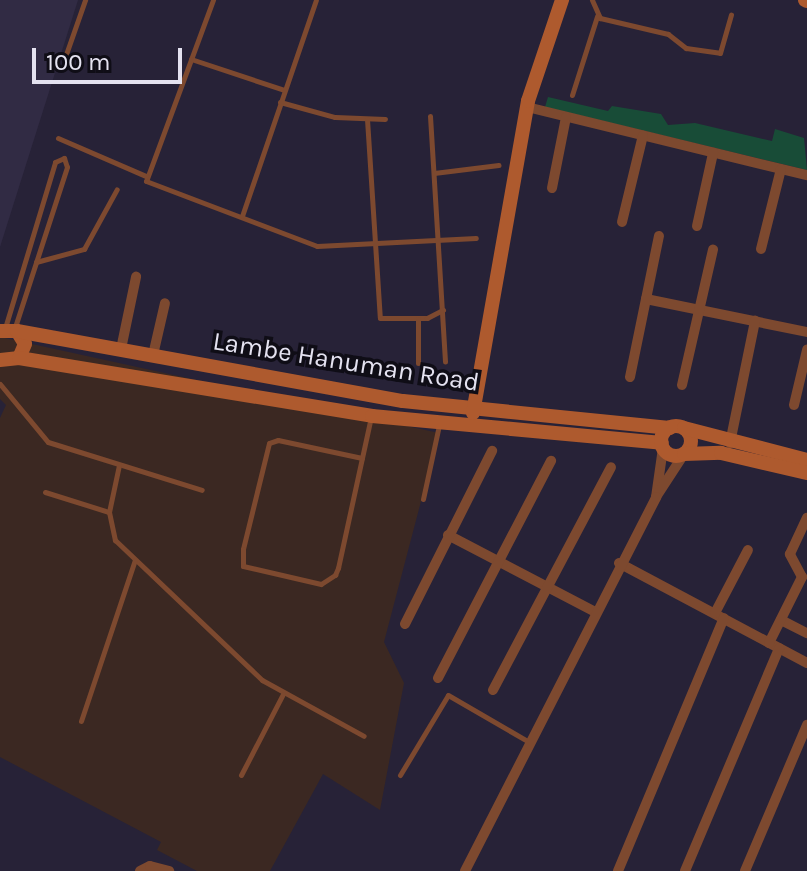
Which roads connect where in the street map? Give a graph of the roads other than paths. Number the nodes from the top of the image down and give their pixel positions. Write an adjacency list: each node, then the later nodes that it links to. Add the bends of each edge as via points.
1 (85, 0): 9 (lane)
2 (213, 0): 8 (lane)
3 (316, 0): 10 (lane)
4 (562, 0): 13 (main road)
5 (592, 0): 7 (lane)
6 (731, 15): 7 (lane, via 720,53 686,48 668,34)
7 (597, 16): 11 (lane)
8 (191, 59): 10 (lane); 25 (lane)
9 (64, 60)
10 (284, 90): 12 (lane)
11 (572, 95)
12 (280, 102): 16 (lane, via 335,117); 28 (lane)
13 (527, 107): 15 (street); 59 (main road)
14 (430, 116): 23 (lane)
15 (566, 117): 18 (street); 26 (street)
16 (367, 119): 17 (lane); 34 (lane)
17 (385, 119)
18 (643, 135): 20 (street); 29 (street)
19 (58, 138): 25 (lane)
20 (713, 153): 22 (street); 30 (street)
21 (499, 165): 23 (lane)
22 (781, 169): 24 (street); 35 (street)
23 (434, 173): 33 (lane)
24 (807, 175)
25 (146, 176): 28 (lane, via 153,186)
26 (552, 188)
27 (117, 189): 37 (lane, via 84,249)
28 (242, 216): 34 (lane, via 311,245)
29 (622, 222)
30 (697, 226)
31 (659, 236): 39 (street)
32 (476, 238): 33 (lane)
33 (439, 243): 34 (lane); 42 (lane)
34 (377, 247): 43 (lane, via 380,318)
35 (761, 249)
36 (713, 250): 41 (street)
37 (36, 262): 45 (lane); 45 (lane, via 67,167 64,158 55,162)
38 (136, 277): 47 (street)
39 (646, 299): 41 (street); 54 (street)
40 (165, 303): 49 (street)
41 (700, 309): 44 (street); 56 (street)
42 (443, 310): 43 (lane); 51 (lane)
43 (418, 319): 52 (lane)
44 (755, 321): 46 (street); 64 (street)
45 (6, 330): 47 (main road, Lambe Hanuman Road); 50 (main road, via 25,344)
46 (807, 332)
47 (121, 349): 49 (main road, Lambe Hanuman Road)
48 (807, 350): 58 (street)
49 (153, 355): 57 (main road, Lambe Hanuman Road)
50 (19, 358): 53 (main road, Lambe Hanuman Road); 60 (main road, Lambe Hanuman Road)
51 (445, 362)
52 (418, 363)
53 (1, 364)
54 (630, 377)
55 (0, 384): 71 (lane, via 48,442)
56 (682, 385)
57 (443, 404): 59 (main road, Lambe Hanuman Road); 61 (lane)
58 (794, 405)
59 (473, 407): 62 (main road); 63 (main road, Lambe Hanuman Road)
60 (372, 416): 61 (main road, Lambe Hanuman Road); 68 (lane)
61 (439, 424): 62 (main road, Lambe Hanuman Road); 77 (lane)
62 (472, 427): 65 (main road, Lambe Hanuman Road)
63 (677, 428): 64 (main road, Lambe Hanuman Road); 65 (main road); 67 (main road, via 691,441)
64 (730, 443): 69 (main road, Lambe Hanuman Road)
65 (662, 446): 67 (main road, Lambe Hanuman Road, via 674,456); 76 (street)
66 (492, 451): 80 (street)
67 (684, 454): 73 (main road, Lambe Hanuman Road, via 721,453); 76 (street)
68 (362, 458): 68 (lane, via 338,568 329,581 321,584 243,566 269,443 278,440)
69 (807, 460)
70 (551, 461): 83 (street)
71 (119, 465): 74 (lane); 78 (lane)
72 (611, 467): 85 (street)
73 (807, 473)
74 (202, 490)
75 (45, 492): 78 (lane)
76 (656, 497): 84 (street)
77 (423, 499)
78 (109, 512): 82 (lane, via 115,540)
79 (807, 518): 88 (street, via 790,554 802,577)
80 (448, 535): 83 (street); 89 (street)
81 (748, 550): 87 (street)
82 (135, 560): 95 (lane); 96 (lane)
83 (499, 562): 85 (street); 93 (street)
84 (619, 563): 86 (street); 87 (street)
85 (548, 588): 86 (street); 94 (street)
86 (595, 612): 99 (street)
87 (719, 616): 91 (street); 107 (street)
88 (781, 620): 90 (street); 91 (street)
89 (405, 624)
90 (807, 633)
91 (774, 645): 92 (street); 108 (street)
92 (807, 663)
93 (438, 678)
94 (493, 690)
95 (283, 694): 98 (lane); 102 (lane)
96 (81, 721)
97 (807, 725): 100 (street)
98 (364, 736)
99 (530, 743): 103 (lane, via 448,695); 106 (street)
100 (795, 754): 101 (street); 109 (street)
101 (807, 761)
102 (241, 775)
103 (400, 775)
104 (140, 871): 105 (street, via 150,866)
105 (169, 871)
106 (465, 871)
107 (618, 871)
108 (685, 871)
109 (745, 871)

